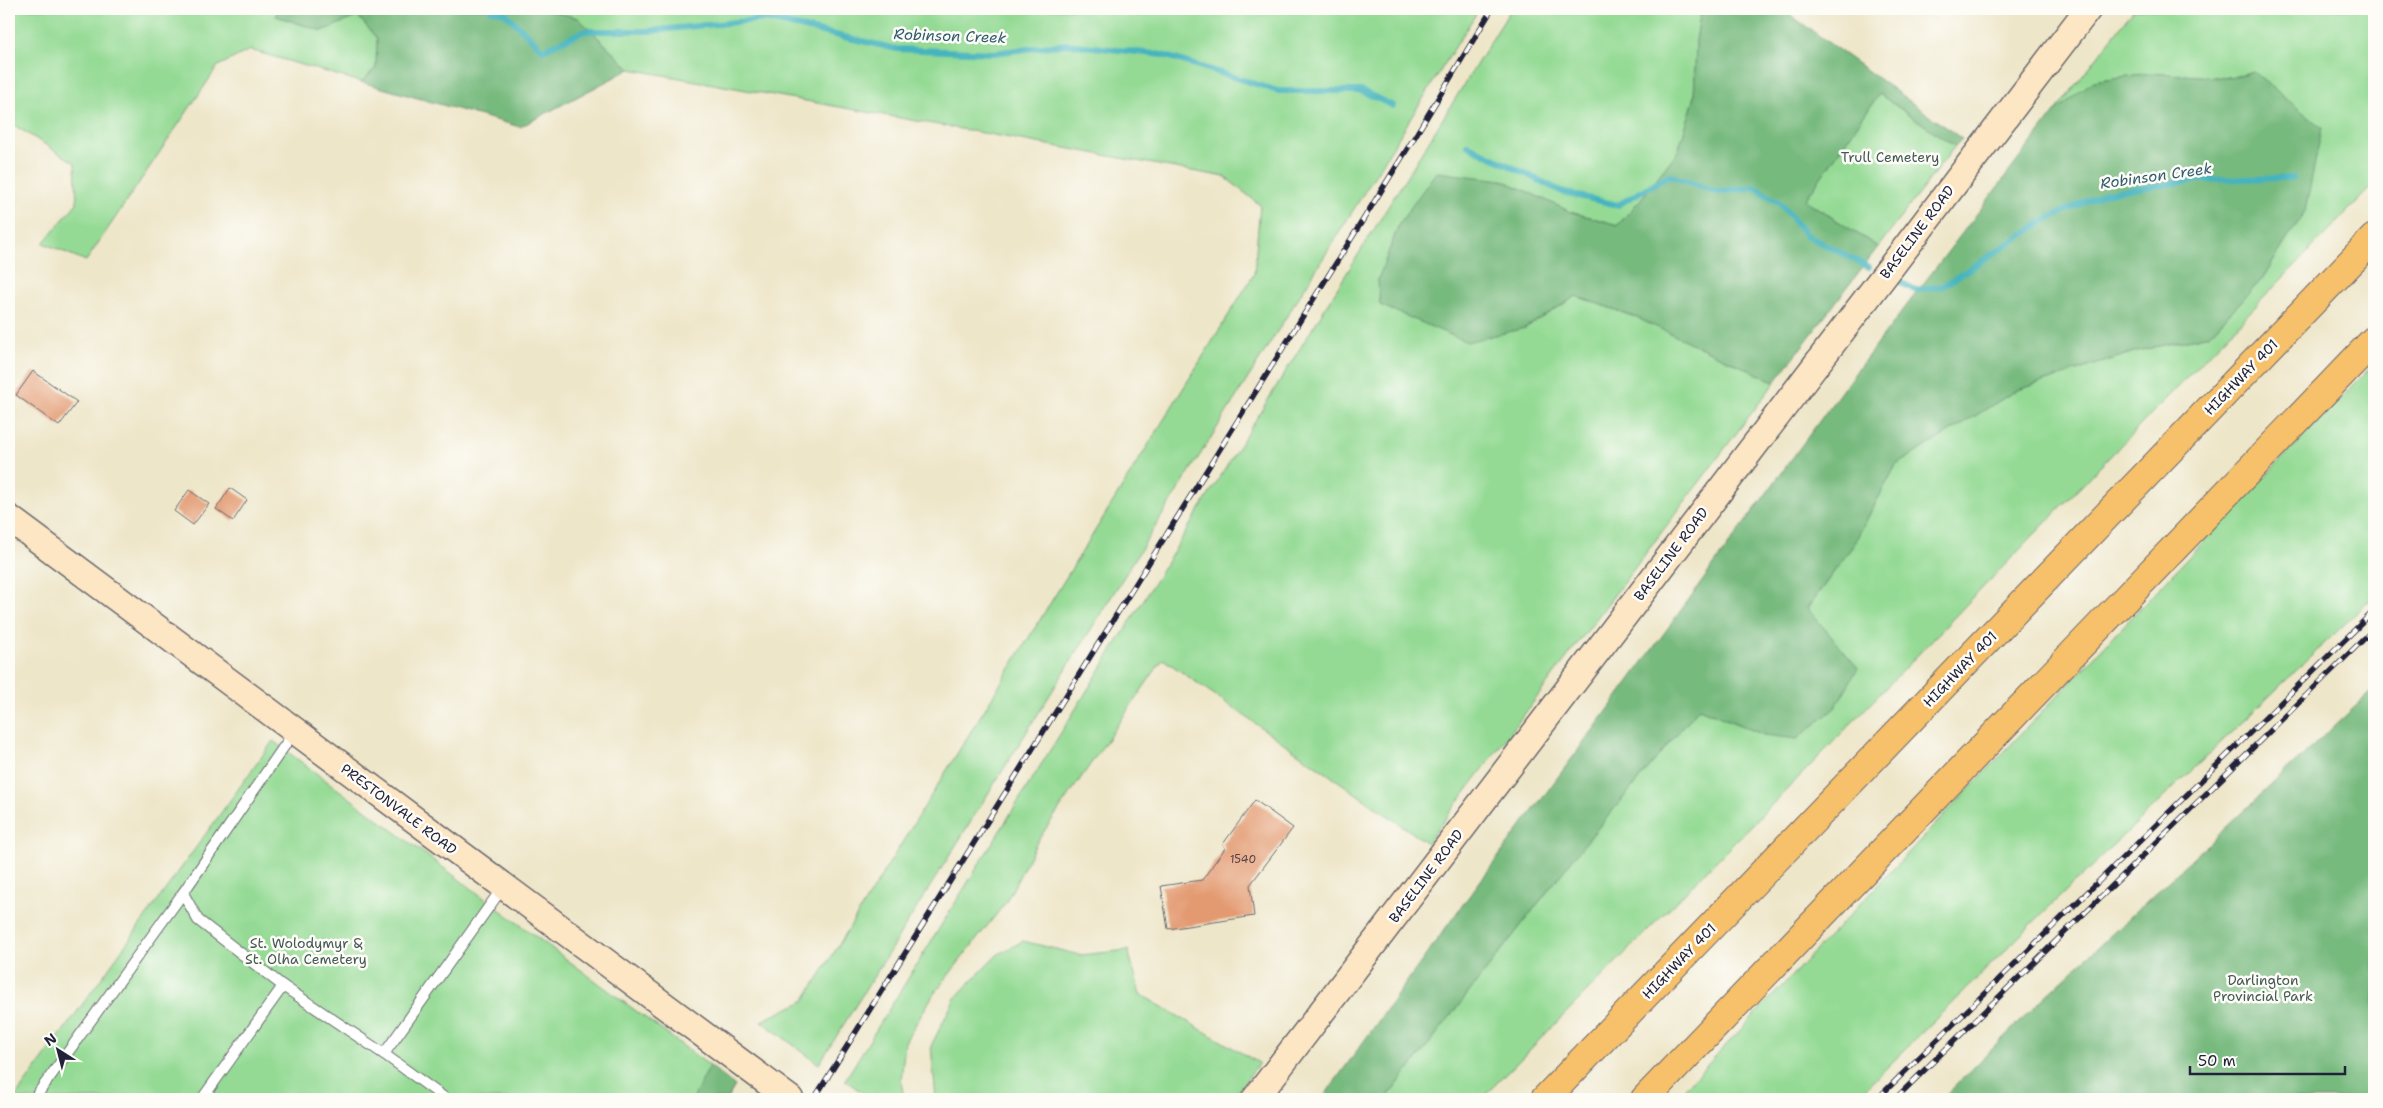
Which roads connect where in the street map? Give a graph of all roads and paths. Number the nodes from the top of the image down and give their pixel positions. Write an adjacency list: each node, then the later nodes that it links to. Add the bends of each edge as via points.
1 (2088, 9): 14 (street, BASELINE ROAD)
2 (2374, 238): 15 (highway, HIGHWAY 401)
3 (2374, 340): 16 (highway)
4 (9, 518): 5 (street, PRESTONVALE ROAD)
5 (295, 731): 6 (street, PRESTONVALE ROAD); 7 (lane)
6 (504, 886): 9 (lane); 13 (street, PRESTONVALE ROAD)
7 (183, 893): 8 (lane, via 198,920); 10 (lane)
8 (283, 986): 9 (lane); 11 (lane)
9 (384, 1054): 12 (lane)
10 (34, 1099)
11 (202, 1099)
12 (446, 1099)
13 (790, 1099)
14 (1255, 1099)
15 (1545, 1099)
16 (1645, 1099)

